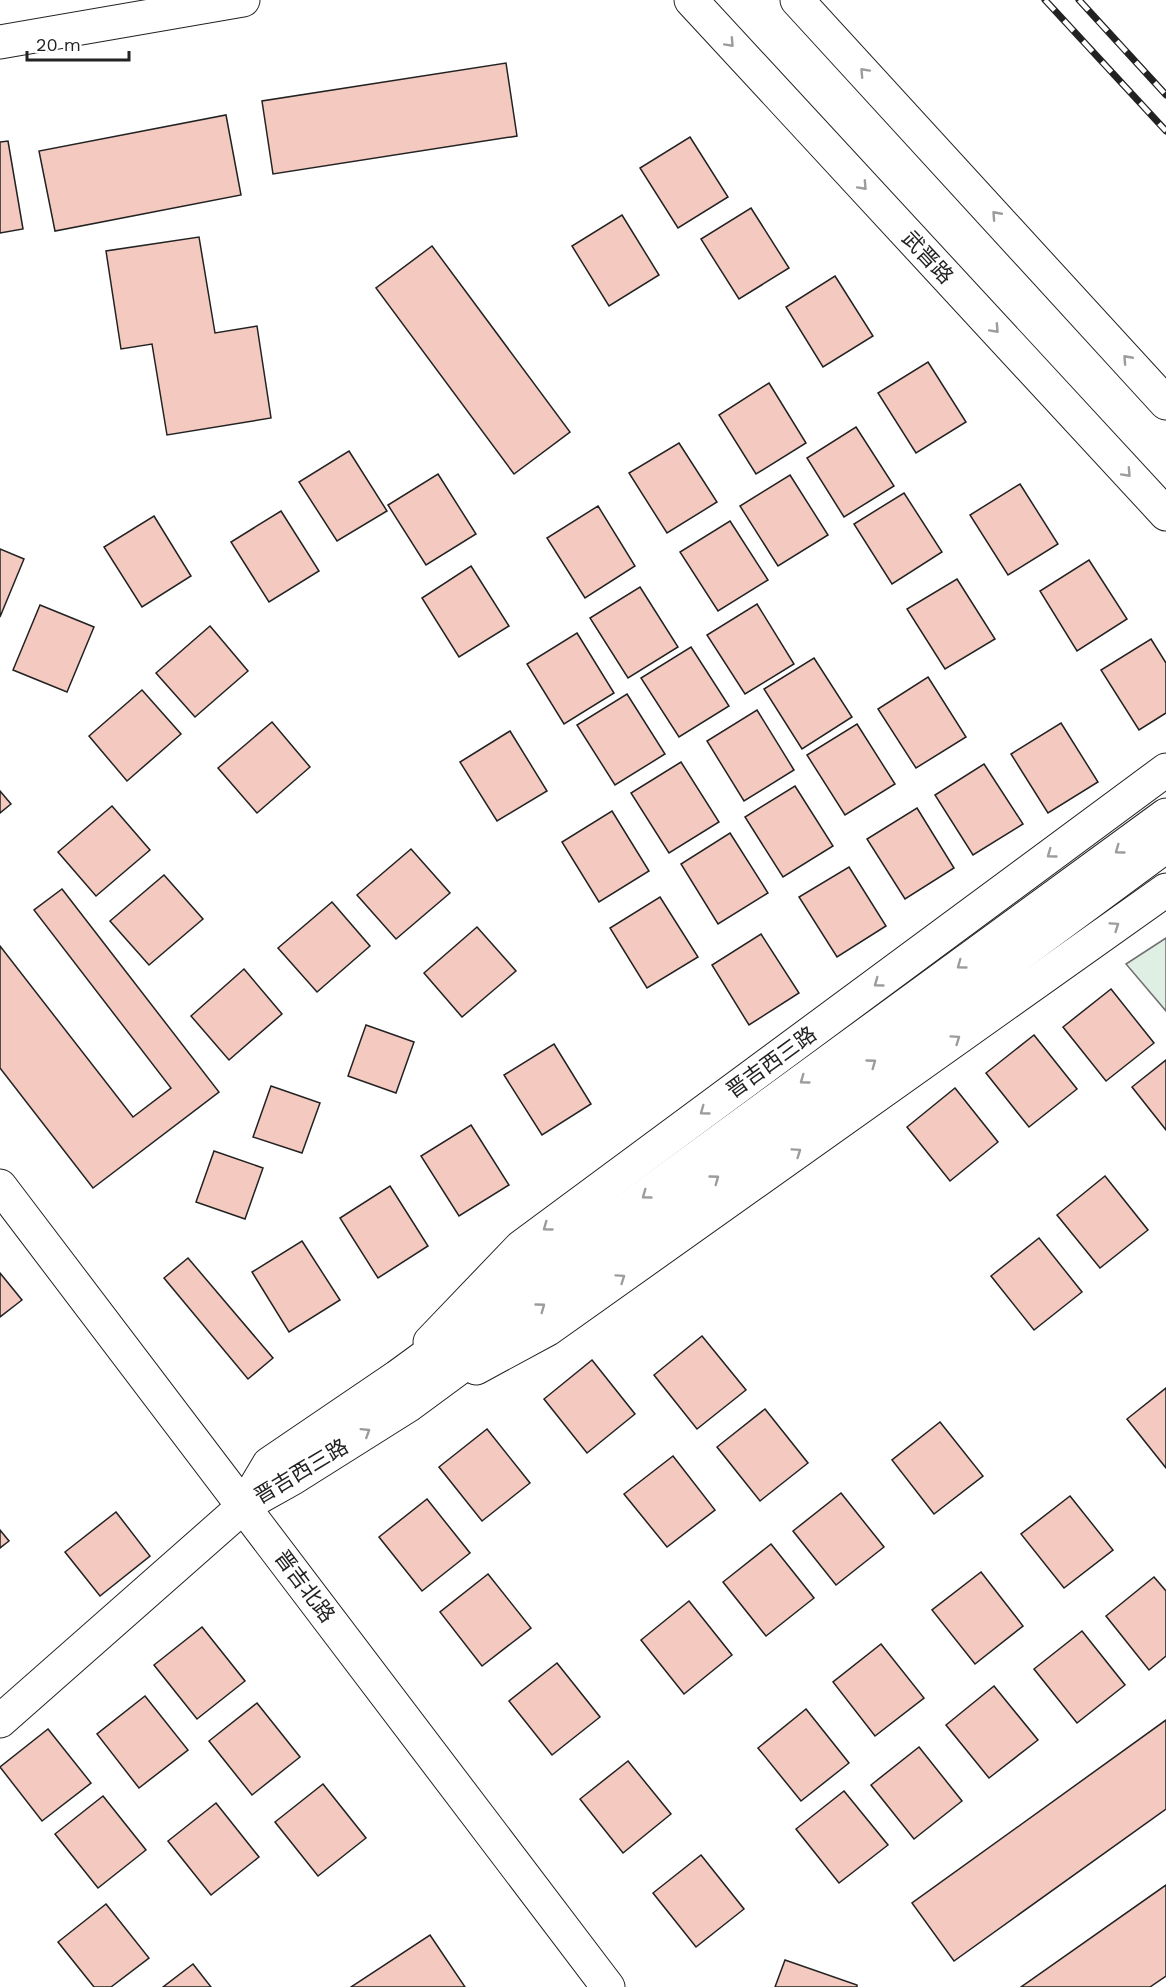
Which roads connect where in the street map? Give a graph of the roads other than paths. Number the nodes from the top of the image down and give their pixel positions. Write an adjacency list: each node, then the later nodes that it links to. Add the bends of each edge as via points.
1 (243, 0): 4 (street)
2 (691, 0): 6 (street, 武晋路, one-way to 6)
3 (797, 0): 5 (street, one-way to 3)
4 (0, 42)
5 (1166, 403)
6 (1166, 514)
7 (1166, 770): 12 (street, 晋吉西三路, one-way to 12, via 521,1247)
8 (1166, 815): 12 (street, 晋吉西三路, one-way to 12)
9 (1166, 846): 12 (street, 晋吉西三路, one-way to 9)
10 (1166, 890): 12 (street, 晋吉西三路, one-way to 10, via 548,1329)
11 (0, 1186): 13 (street, 晋吉北路)
12 (403, 1391): 13 (street, 晋吉西三路, via 269,1464)
13 (244, 1506): 14 (street, 晋吉西三路); 15 (street, 晋吉北路)
14 (0, 1721)
15 (608, 1987)

